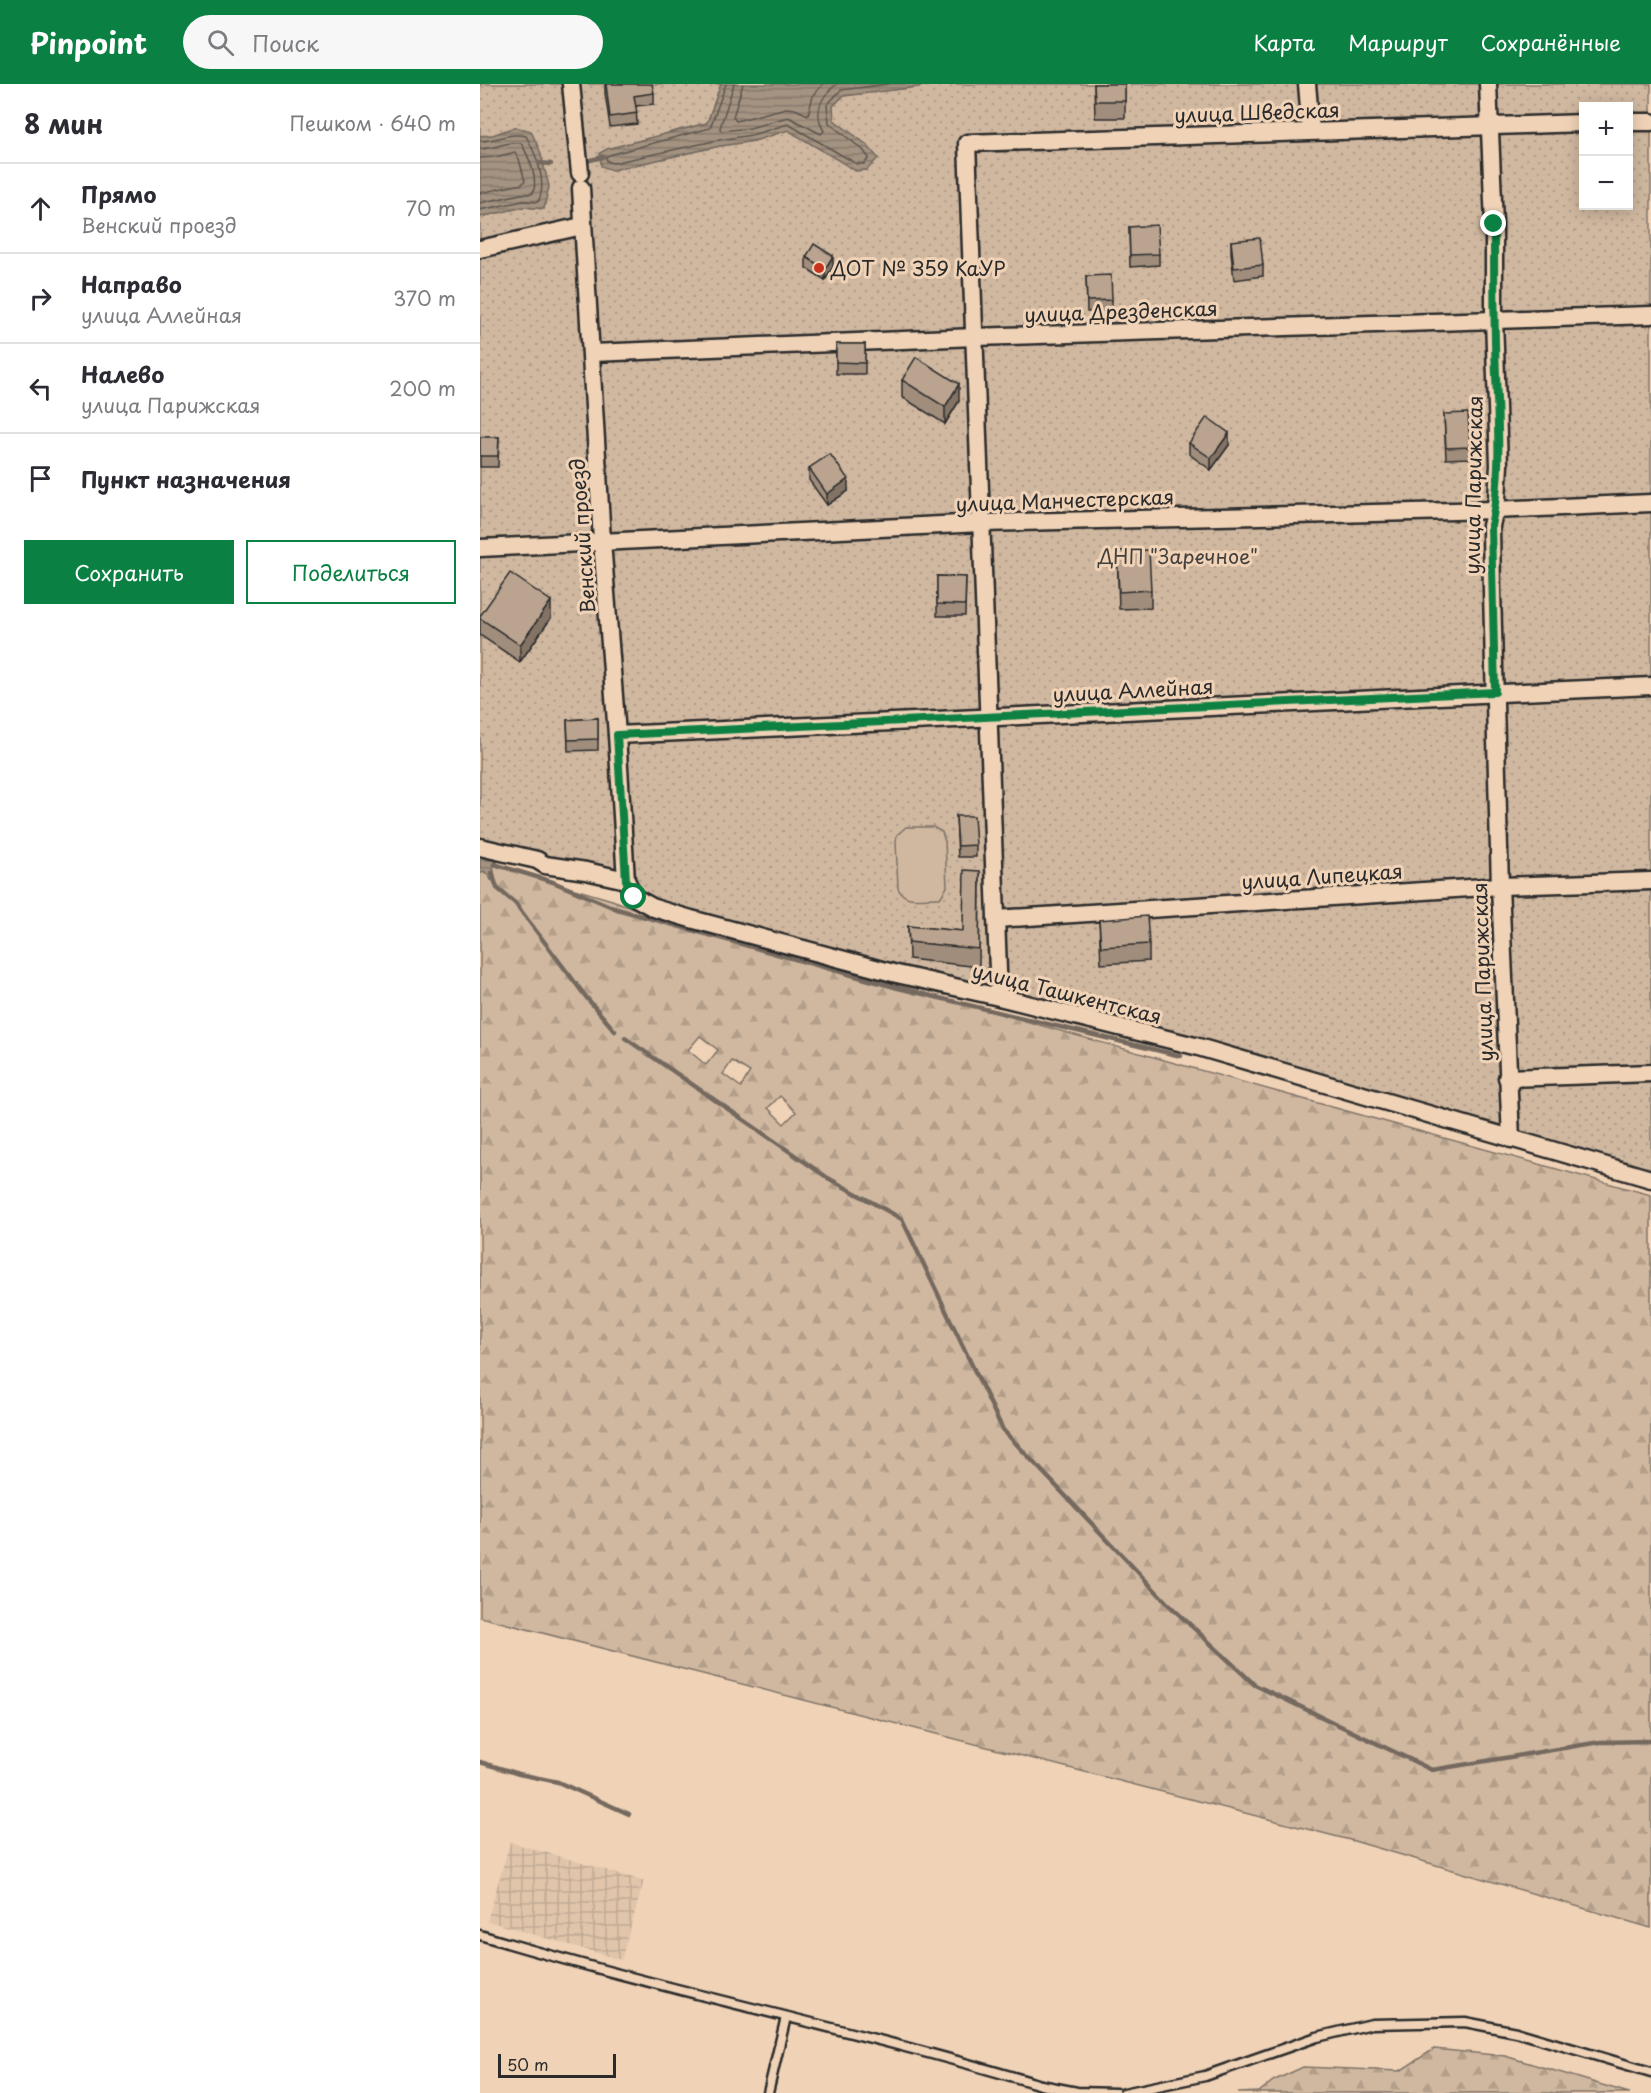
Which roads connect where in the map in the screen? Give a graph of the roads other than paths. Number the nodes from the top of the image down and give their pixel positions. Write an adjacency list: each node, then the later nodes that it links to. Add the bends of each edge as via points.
1 (571, 84): 9 (street, Венский проезд)
2 (1307, 84): 8 (street)
3 (1488, 84): 7 (street, улица Парижская)
4 (1633, 122): 5 (street)
5 (1651, 122)
6 (1579, 123): 7 (street, улица Шведская)
7 (1490, 125): 8 (street, улица Шведская); 12 (street, улица Парижская)
8 (1311, 131): 13 (street, улица Шведская, via 967,143)
9 (582, 226): 10 (street); 14 (street, Венский проезд)
10 (480, 249)
11 (1651, 315): 12 (street, улица Дрезденская)
12 (1494, 319): 13 (street, улица Дрезденская); 16 (street, улица Парижская, via 1499,465)
13 (975, 337): 14 (street, улица Дрезденская); 17 (street)
14 (592, 353): 18 (street, Венский проезд)
15 (1651, 503): 16 (street, улица Манчестерская)
16 (1494, 510): 17 (street, улица Манчестерская); 21 (street, улица Парижская, via 1491,526)
17 (981, 523): 18 (street, улица Манчестерская); 22 (street)
18 (602, 541): 19 (street, улица Манчестерская); 23 (street, Венский проезд)
19 (480, 549)
20 (1651, 686): 21 (street, улица Аллейная)
21 (1495, 692): 22 (street, улица Аллейная); 27 (street, улица Парижская)
22 (990, 718): 23 (street, улица Аллейная); 28 (street)
23 (617, 735): 25 (street, Венский проезд)
24 (480, 847): 25 (street)
25 (626, 880): 29 (street, улица Ташкентская, via 634,897 654,908 897,974)
26 (1651, 880): 27 (street, улица Липецкая)
27 (1500, 886): 28 (street, улица Липецкая); 31 (street, улица Парижская)
28 (996, 919): 29 (street)
29 (999, 997): 32 (street, улица Ташкентская, via 1195,1046)
30 (1651, 1073): 31 (street)
31 (1507, 1078): 32 (street, улица Парижская)
32 (1510, 1139): 33 (street, улица Ташкентская)
33 (1651, 1179)
34 (480, 1935): 35 (lane, via 564,1961)
35 (786, 2017): 37 (lane); 38 (lane, via 1041,2085)
36 (1651, 2072): 40 (lane, via 1516,2032 1465,2022 1372,2024 1317,2037 1205,2076)
37 (768, 2093)
38 (1094, 2093): 39 (lane)
39 (1116, 2093)
40 (1124, 2093)

